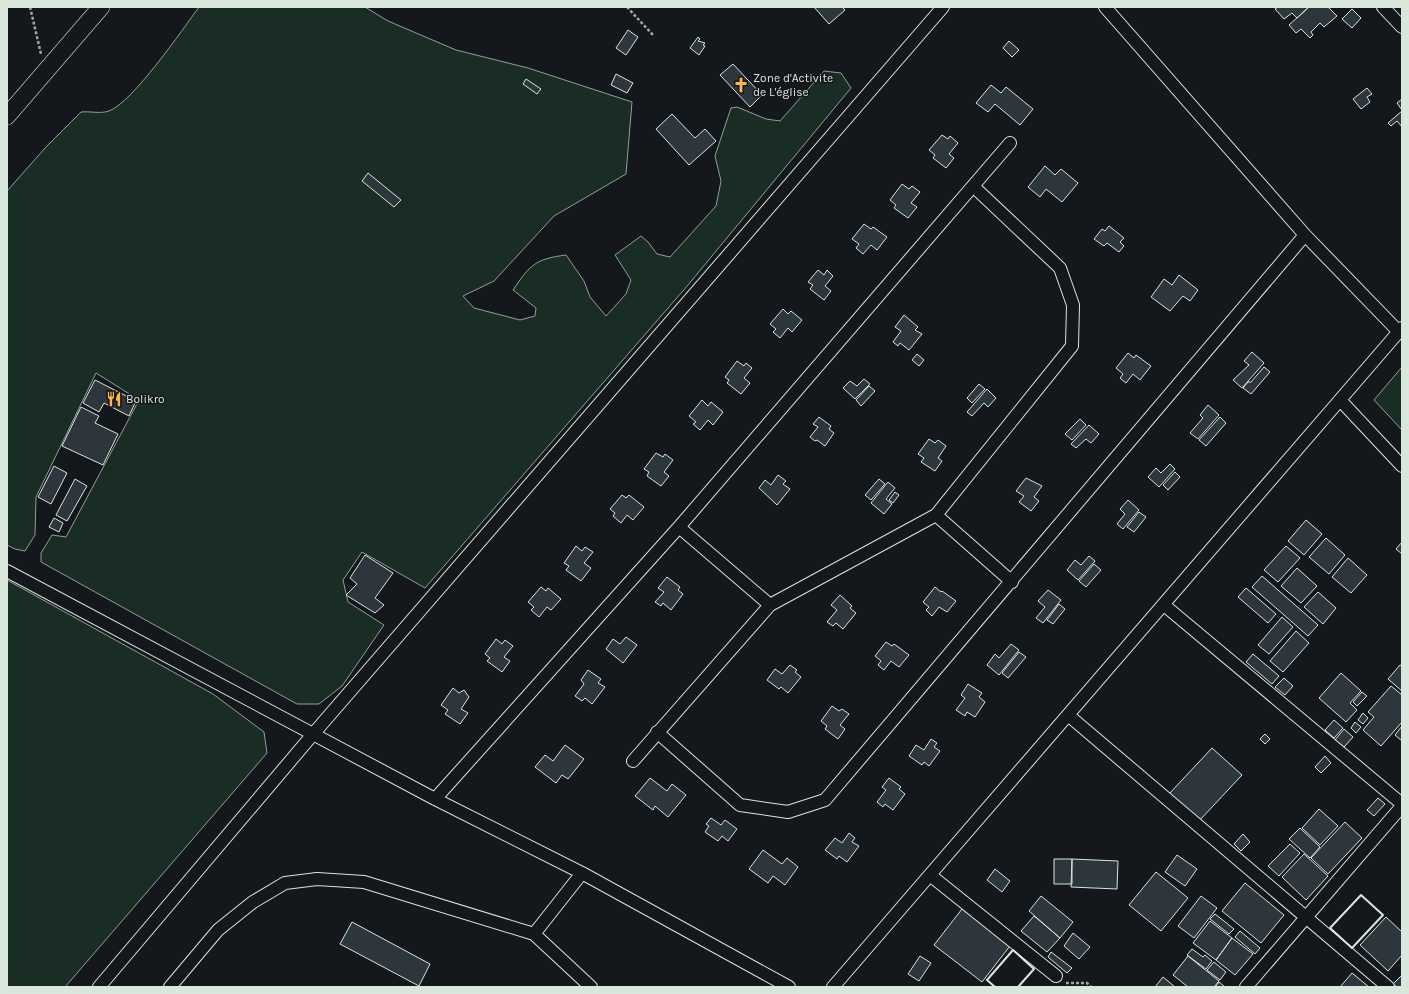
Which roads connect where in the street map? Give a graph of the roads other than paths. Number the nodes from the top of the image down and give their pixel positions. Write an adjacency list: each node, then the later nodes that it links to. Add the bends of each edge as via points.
1 (101, 7): 6 (street)
2 (943, 7): 21 (street)
3 (1105, 7): 9 (street)
4 (1383, 7): 5 (street)
5 (1402, 27)
6 (7, 116)
7 (1010, 143): 8 (street)
8 (973, 186): 13 (street, via 1060,268 1073,305 1072,346); 14 (street)
9 (1305, 235): 10 (street); 16 (street)
10 (1400, 330): 11 (street)
11 (1341, 401): 12 (street); 18 (street)
12 (1402, 466)
13 (936, 515): 16 (street); 17 (street)
14 (679, 527): 17 (street); 23 (street)
15 (7, 571): 21 (street)
16 (1012, 582): 20 (street, via 825,800 788,812 740,805)
17 (770, 605): 20 (street)
18 (1164, 605): 19 (street); 24 (street)
19 (1068, 716): 26 (street); 27 (street)
20 (657, 732): 22 (street)
21 (314, 733): 23 (street); 30 (street)
22 (632, 761)
23 (435, 799): 25 (street)
24 (1402, 805): 27 (street)
25 (582, 873): 28 (street); 33 (street)
26 (930, 875): 29 (street); 34 (street)
27 (1306, 918): 35 (street); 36 (street)
28 (534, 934): 31 (street, via 364,882 317,879 285,883 253,902 218,930); 32 (street)
29 (1056, 976)
30 (99, 987)
31 (170, 987)
32 (591, 987)
33 (789, 987)
34 (833, 987)
35 (1246, 987)
36 (1388, 987)

